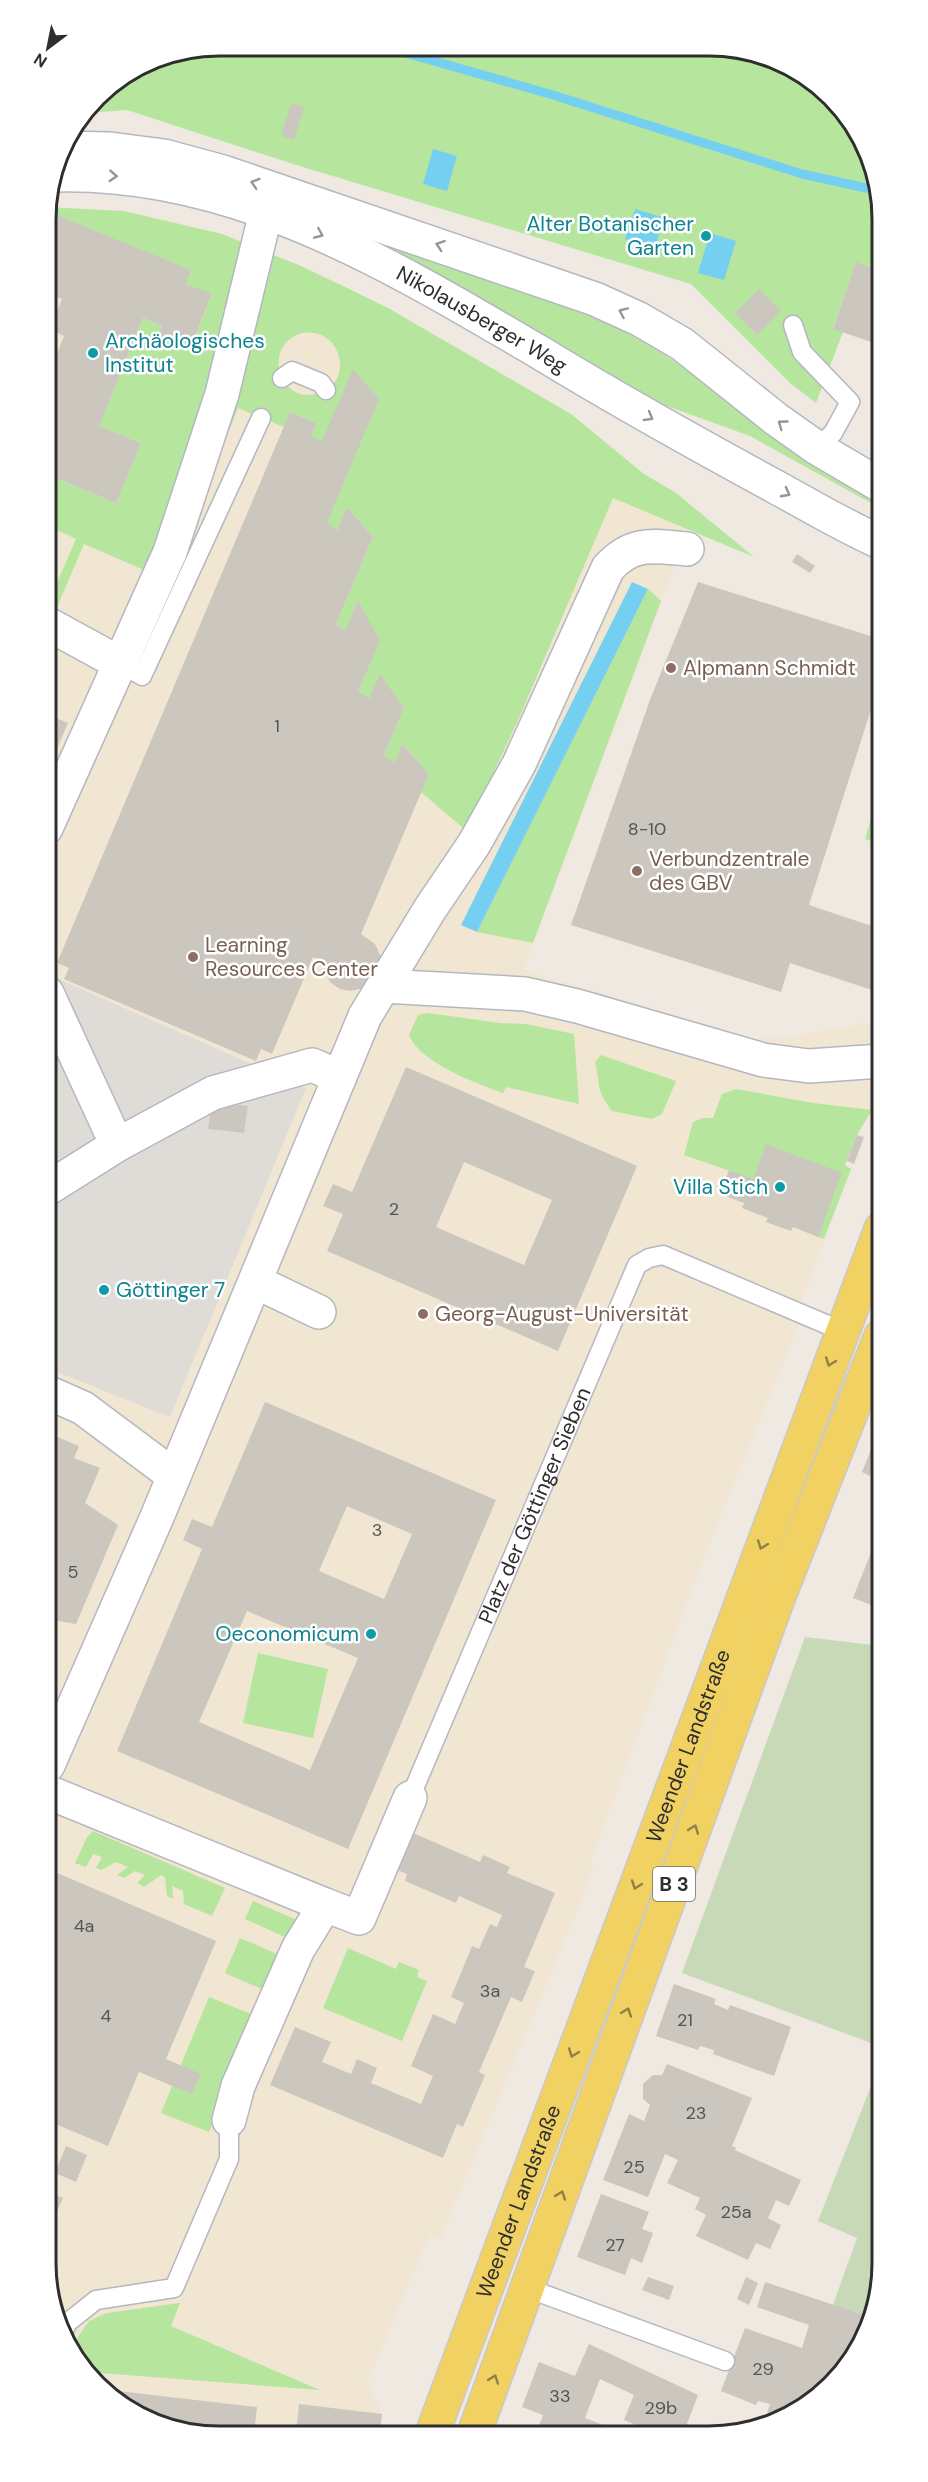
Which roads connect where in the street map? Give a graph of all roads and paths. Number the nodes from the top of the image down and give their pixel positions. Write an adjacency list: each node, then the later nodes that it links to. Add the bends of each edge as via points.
1 (71, 148): 8 (street, Nikolausberger Weg, one-way to 1, via 682,344 595,299 223,172 164,156)
2 (62, 175): 3 (street, Nikolausberger Weg, one-way to 3, via 161,182 214,194)
3 (266, 212): 10 (street, Nikolausberger Weg, one-way to 10, via 357,249 698,445); 13 (street, via 222,394 170,552)
4 (793, 325): 8 (lane, via 802,352 849,402 834,433)
5 (282, 378): 6 (lane, via 292,371 321,383)
6 (326, 390)
7 (261, 418): 13 (lane, via 142,675)
8 (817, 448): 9 (street, Nikolausberger Weg)
9 (872, 480)
10 (872, 538)
11 (687, 549): 15 (street, via 630,549 608,568 519,764 474,844)
12 (56, 628): 13 (street)
13 (121, 664): 14 (street)
14 (56, 807)
15 (384, 986): 17 (street, via 525,994 763,1060 809,1066); 18 (street, via 365,1016)
16 (56, 1013): 19 (street)
17 (872, 1062)
18 (340, 1077): 19 (street, via 312,1065 213,1093); 22 (street)
19 (117, 1144): 20 (street)
20 (56, 1184)
21 (872, 1253): 24 (main road, Weender Landstraße / B 3)
22 (256, 1282): 23 (street); 27 (street)
23 (319, 1312)
24 (842, 1331): 30 (lane, Platz der Göttinger Sieben, via 663,1255 637,1264); 36 (main road, Weender Landstraße / B 3, one-way to 36)
25 (872, 1359): 33 (main road, Weender Landstraße / B 3, one-way to 25, via 777,1601)
26 (55, 1396): 27 (street, via 83,1408)
27 (174, 1476): 28 (street)
28 (55, 1748)
29 (55, 1795): 31 (street, Platz der Göttinger Sieben)
30 (410, 1798): 31 (street, Platz der Göttinger Sieben, via 359,1918)
31 (325, 1905): 32 (street, via 298,1949 238,2086)
32 (229, 2120): 34 (lane, via 229,2159 174,2288 96,2300)
33 (527, 2288): 35 (lane); 37 (main road, Weender Landstraße / B 3, one-way to 33)
34 (67, 2323)
35 (725, 2361)
36 (435, 2426)
37 (477, 2426)

